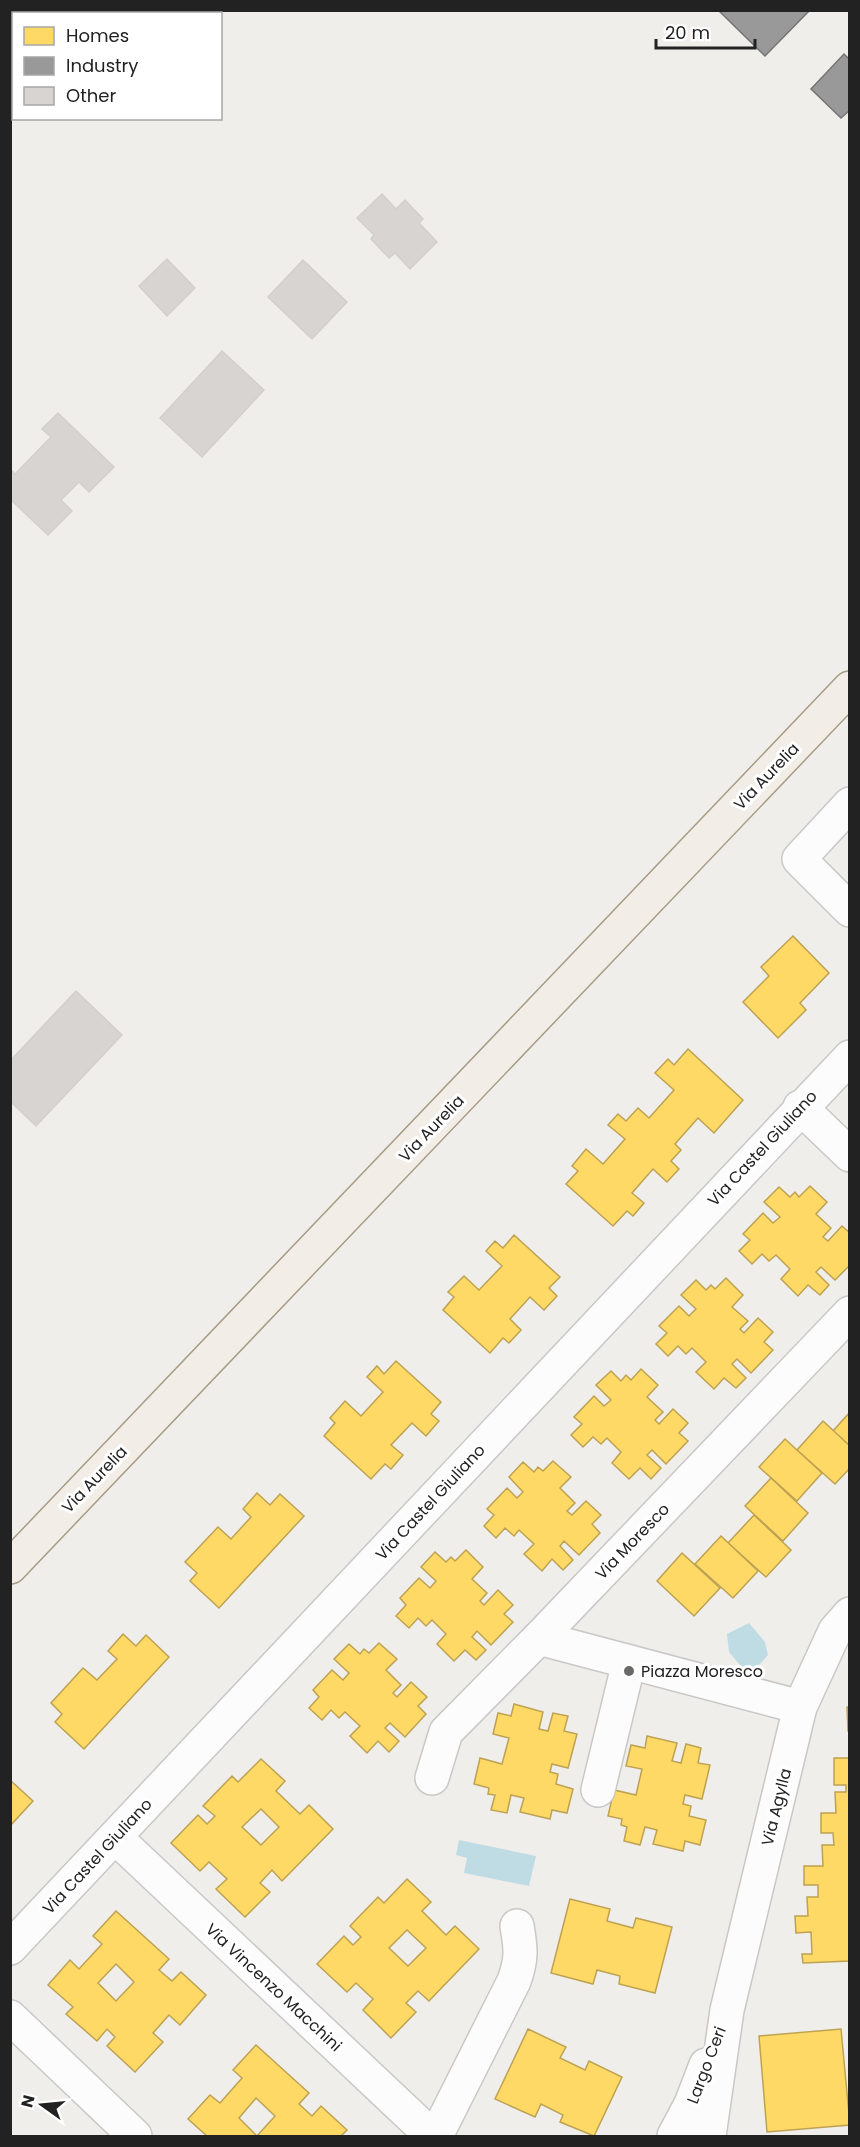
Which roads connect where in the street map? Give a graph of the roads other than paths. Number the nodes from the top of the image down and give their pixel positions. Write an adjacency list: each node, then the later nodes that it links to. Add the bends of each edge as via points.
1 (849, 688): 8 (main road, Via Aurelia)
2 (849, 804): 3 (street, via 799,859)
3 (849, 910)
4 (849, 1057): 5 (street, Via Castel Giuliano)
5 (800, 1107): 6 (street); 15 (street, Via Castel Giuliano)
6 (849, 1155)
7 (849, 1313): 10 (street, Via Moresco)
8 (10, 1567)
9 (849, 1614): 12 (street, Via Agylla, via 835,1631)
10 (539, 1638): 11 (street); 13 (street, Via Moresco, via 446,1732)
11 (629, 1662): 12 (street); 14 (street)
12 (800, 1707): 18 (street, Via Agylla)
13 (432, 1778)
14 (598, 1790)
15 (115, 1837): 17 (street, Via Castel Giuliano); 21 (street, Via Vincenzo Macchini)
16 (517, 1926): 21 (street, Via Vincenzo Macchini, via 522,1953 514,1981)
17 (10, 1948)
18 (727, 2010): 22 (street, Largo Ceri, via 691,2104); 23 (street, Largo Ceri)
19 (10, 2017): 20 (street)
20 (135, 2136)
21 (434, 2136)
22 (674, 2136)
23 (709, 2136)

